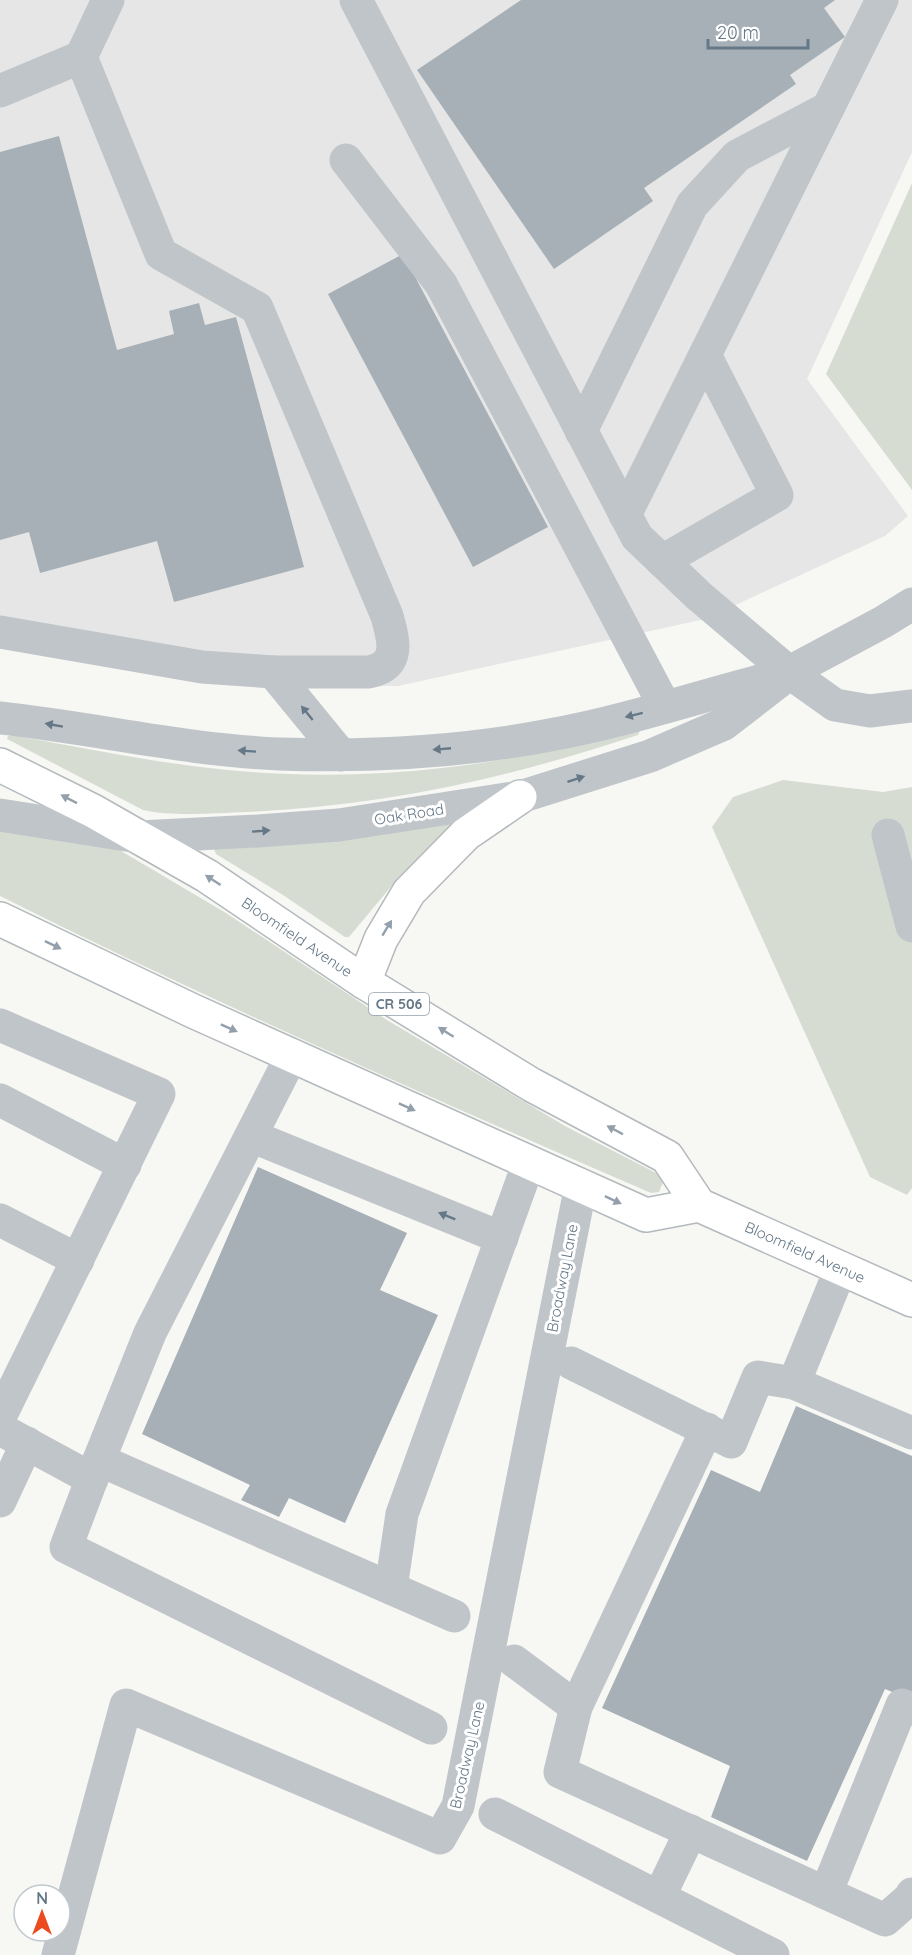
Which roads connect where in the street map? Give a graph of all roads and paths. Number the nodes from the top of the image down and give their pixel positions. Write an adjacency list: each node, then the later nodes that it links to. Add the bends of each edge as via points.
1 (108, 0): 4 (street)
2 (356, 0): 9 (street)
3 (882, 0): 6 (street)
4 (81, 57): 5 (street); 14 (street, via 161,254 257,308 387,616 393,646 388,664 380,670)
5 (0, 91)
6 (828, 108): 8 (street); 9 (street, via 737,156 692,205)
7 (346, 160): 17 (street, via 441,284)
8 (705, 355): 10 (street); 11 (street, via 777,495)
9 (581, 431): 10 (street)
10 (625, 515): 11 (street, via 637,537)
11 (662, 561): 15 (street)
12 (912, 604): 15 (street, Oak Road)
13 (0, 632): 14 (street, via 202,667)
14 (273, 672): 19 (street, one-way to 14)
15 (790, 673): 16 (street, via 835,705 870,711); 17 (street, Oak Road); 21 (street, Oak Road, one-way to 15, via 650,756 724,724)
16 (912, 706)
17 (665, 707): 19 (street, Oak Road, one-way to 19, via 551,735 411,752)
18 (0, 717): 19 (street, Oak Road, one-way to 18, via 215,749)
19 (341, 755)
20 (0, 765): 24 (main road, Bloomfield Avenue / CR 506, one-way to 20)
21 (520, 797): 24 (street, Oak Road, one-way to 21, via 339,825); 27 (main road, one-way to 21, via 381,939 409,892 466,834)
22 (0, 815): 24 (street, Oak Road)
23 (888, 835): 26 (street)
24 (140, 837): 27 (main road, Bloomfield Avenue / CR 506, one-way to 24, via 207,876)
25 (0, 919): 29 (main road, one-way to 29)
26 (912, 926)
27 (364, 982): 35 (main road, Bloomfield Avenue / CR 506, one-way to 27, via 667,1157 532,1085)
28 (0, 1025): 33 (street, via 159,1094)
29 (292, 1055): 31 (street); 32 (main road, one-way to 32)
30 (0, 1100): 33 (street)
31 (251, 1136): 37 (street, one-way to 31); 47 (street, via 150,1333)
32 (529, 1162): 34 (main road); 37 (street)
33 (125, 1165): 38 (street)
34 (580, 1185): 35 (main road, one-way to 35, via 646,1215); 60 (street, Broadway Lane, via 458,1806 440,1838 126,1705)
35 (699, 1204): 39 (main road, Bloomfield Avenue)
36 (0, 1220): 38 (street)
37 (502, 1238): 49 (street, via 402,1515)
38 (78, 1260): 43 (street)
39 (841, 1268): 40 (main road, Bloomfield Avenue); 42 (street)
40 (912, 1300)
41 (571, 1363): 45 (street)
42 (794, 1383): 44 (street); 45 (street, via 758,1377 731,1442)
43 (3, 1402)
44 (910, 1428)
45 (707, 1429): 52 (street)
46 (13, 1436): 47 (street); 48 (street)
47 (95, 1470): 49 (street); 54 (street, via 66,1547)
48 (0, 1501)
49 (391, 1588): 50 (street)
50 (454, 1616)
51 (514, 1661): 52 (street)
52 (576, 1707): 56 (street, via 560,1772)
53 (912, 1709): 57 (street, via 902,1705)
54 (431, 1728)
55 (495, 1814): 59 (street)
56 (691, 1831): 57 (street); 59 (street)
57 (826, 1893): 58 (street, via 885,1920)
58 (912, 1894)
59 (659, 1897): 61 (street)
60 (58, 1955)
61 (773, 1955)

